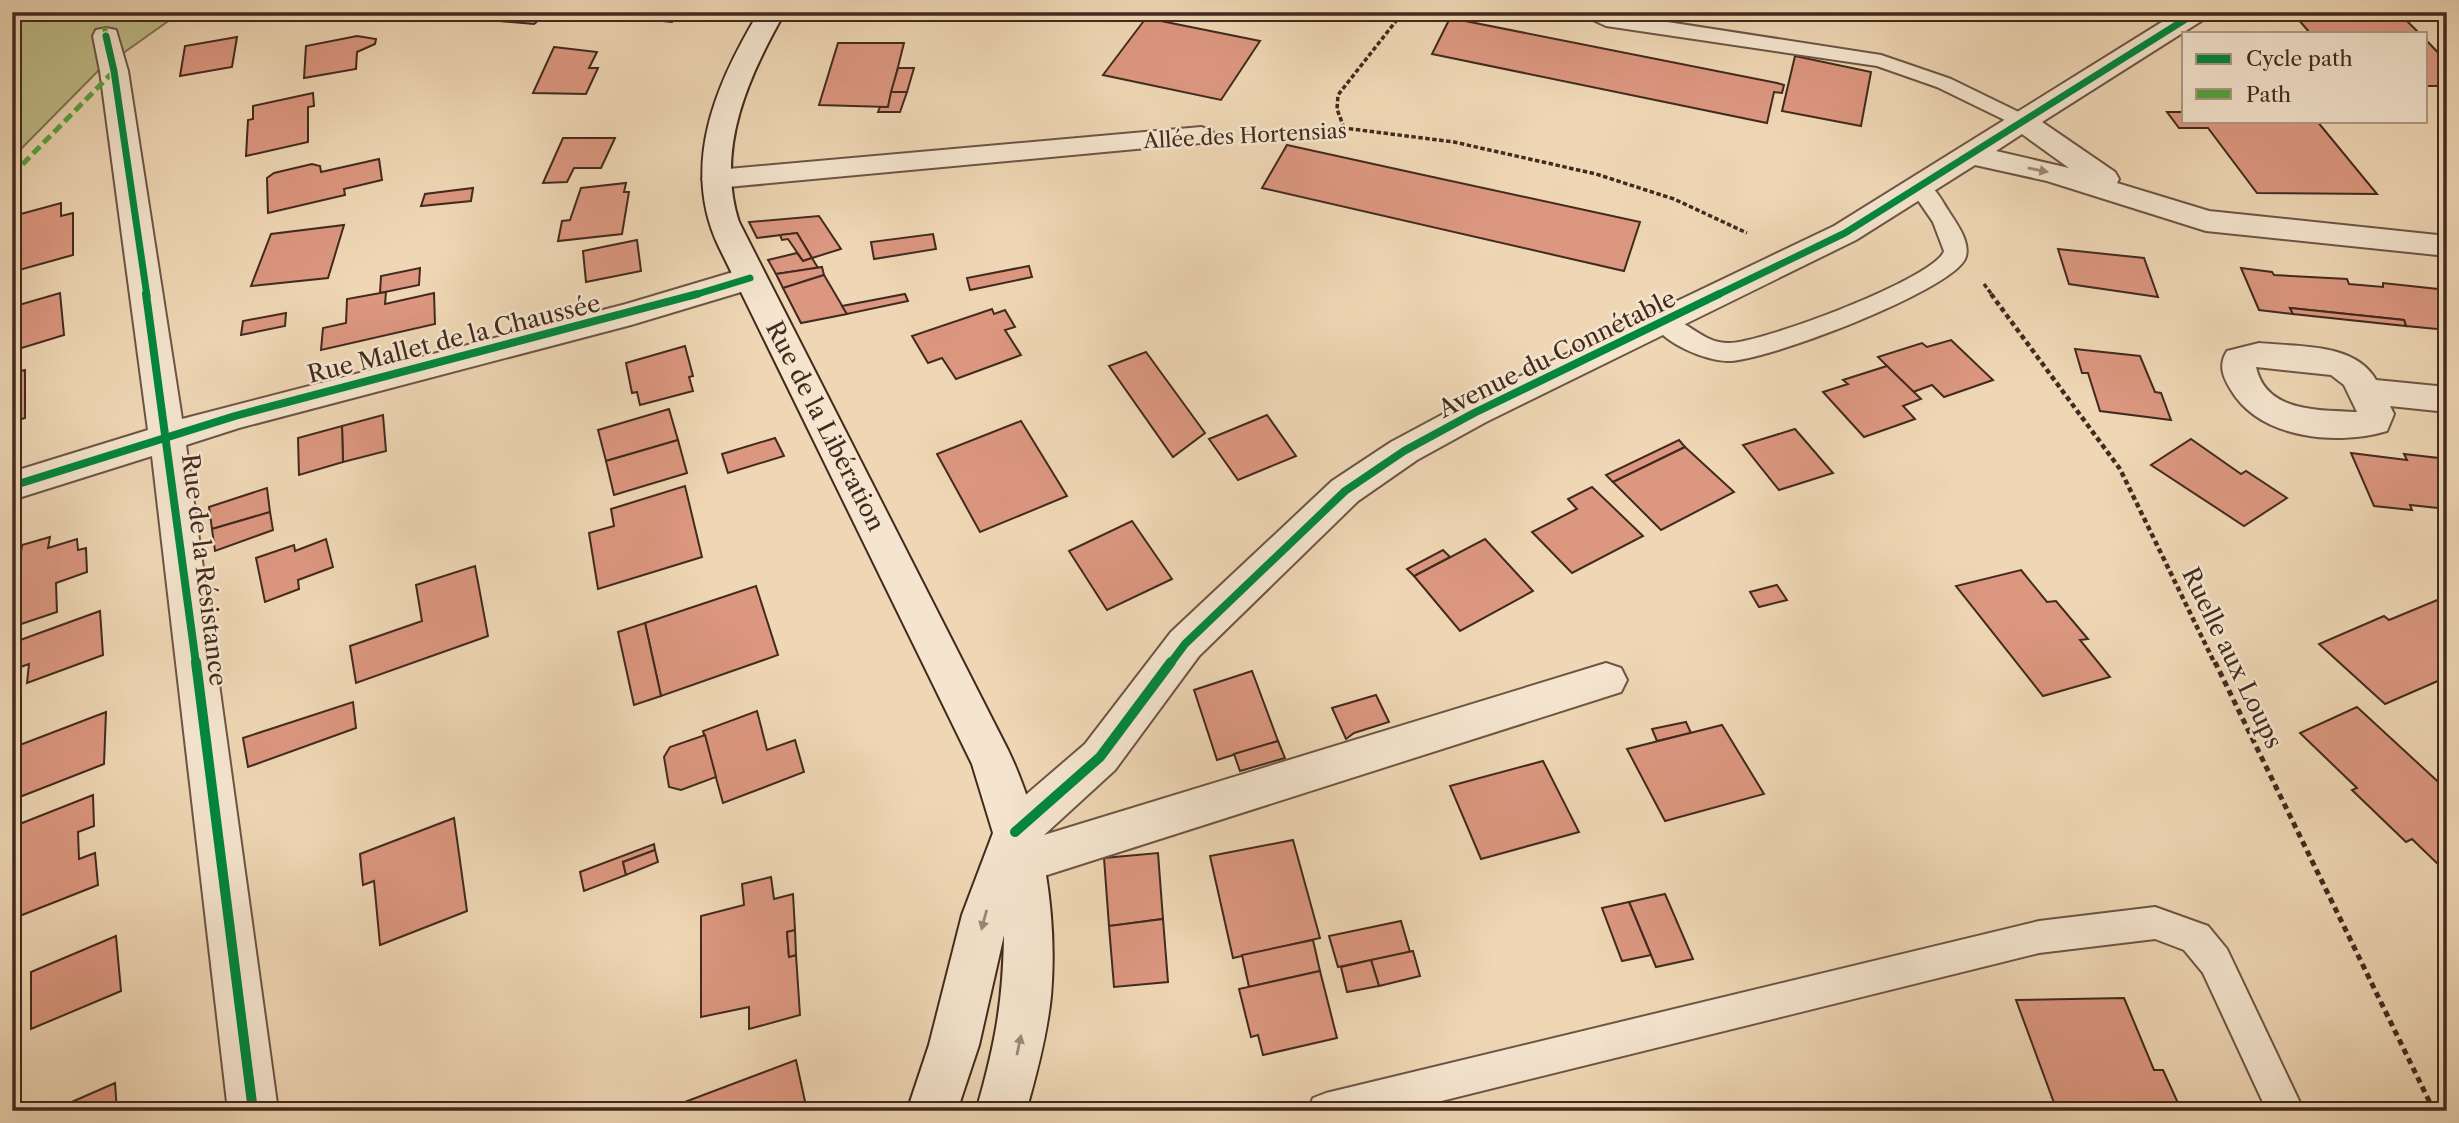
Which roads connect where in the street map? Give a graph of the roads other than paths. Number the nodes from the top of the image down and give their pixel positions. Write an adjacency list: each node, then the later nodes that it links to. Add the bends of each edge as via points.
1 (772, 12): 8 (street, Rue de la Libération, via 732,84)
2 (1585, 12): 5 (lane, via 1606,20 1881,61 1944,83)
3 (2197, 12): 5 (street, Avenue du Connétable)
4 (106, 36): 16 (street, Rue de la Résistance)
5 (2024, 122): 7 (street, Avenue du Connétable); 10 (street)
6 (1201, 136): 8 (street, Allée des Hortensias)
7 (1971, 155): 9 (street, Avenue du Connétable); 10 (street, one-way to 10, via 2054,173)
8 (717, 179): 12 (street, Rue de la Libération, via 722,215)
9 (1920, 187): 13 (street, Avenue du Connétable, via 1845,233); 13 (lane, via 1956,247 1954,258 1940,271 1758,349 1724,352 1704,348)
10 (2131, 197): 11 (street, via 2206,221)
11 (2447, 246)
12 (750, 278): 16 (street, Rue Mallet de la Chaussée, via 631,314); 19 (street, Rue de la Libération, via 993,763)
13 (1665, 323): 19 (street, Avenue du Connétable, via 1474,413 1404,451 1345,491 1185,644 1100,757)
14 (2364, 391): 15 (street)
15 (2447, 400)
16 (167, 435): 17 (street, Rue Mallet de la Chaussée); 20 (street, Rue de la Résistance)
17 (12, 485)
18 (1606, 680): 19 (street)
19 (1017, 848): 21 (street, one-way to 21, via 985,915 954,1045); 22 (street, Rue de la Libération, one-way to 19, via 1027,994 1027,921)
20 (253, 1111)
21 (932, 1111)
22 (1001, 1111)
23 (1326, 1111): 24 (lane, via 2039,937 2155,923 2196,938 2215,961)
24 (2287, 1111)

